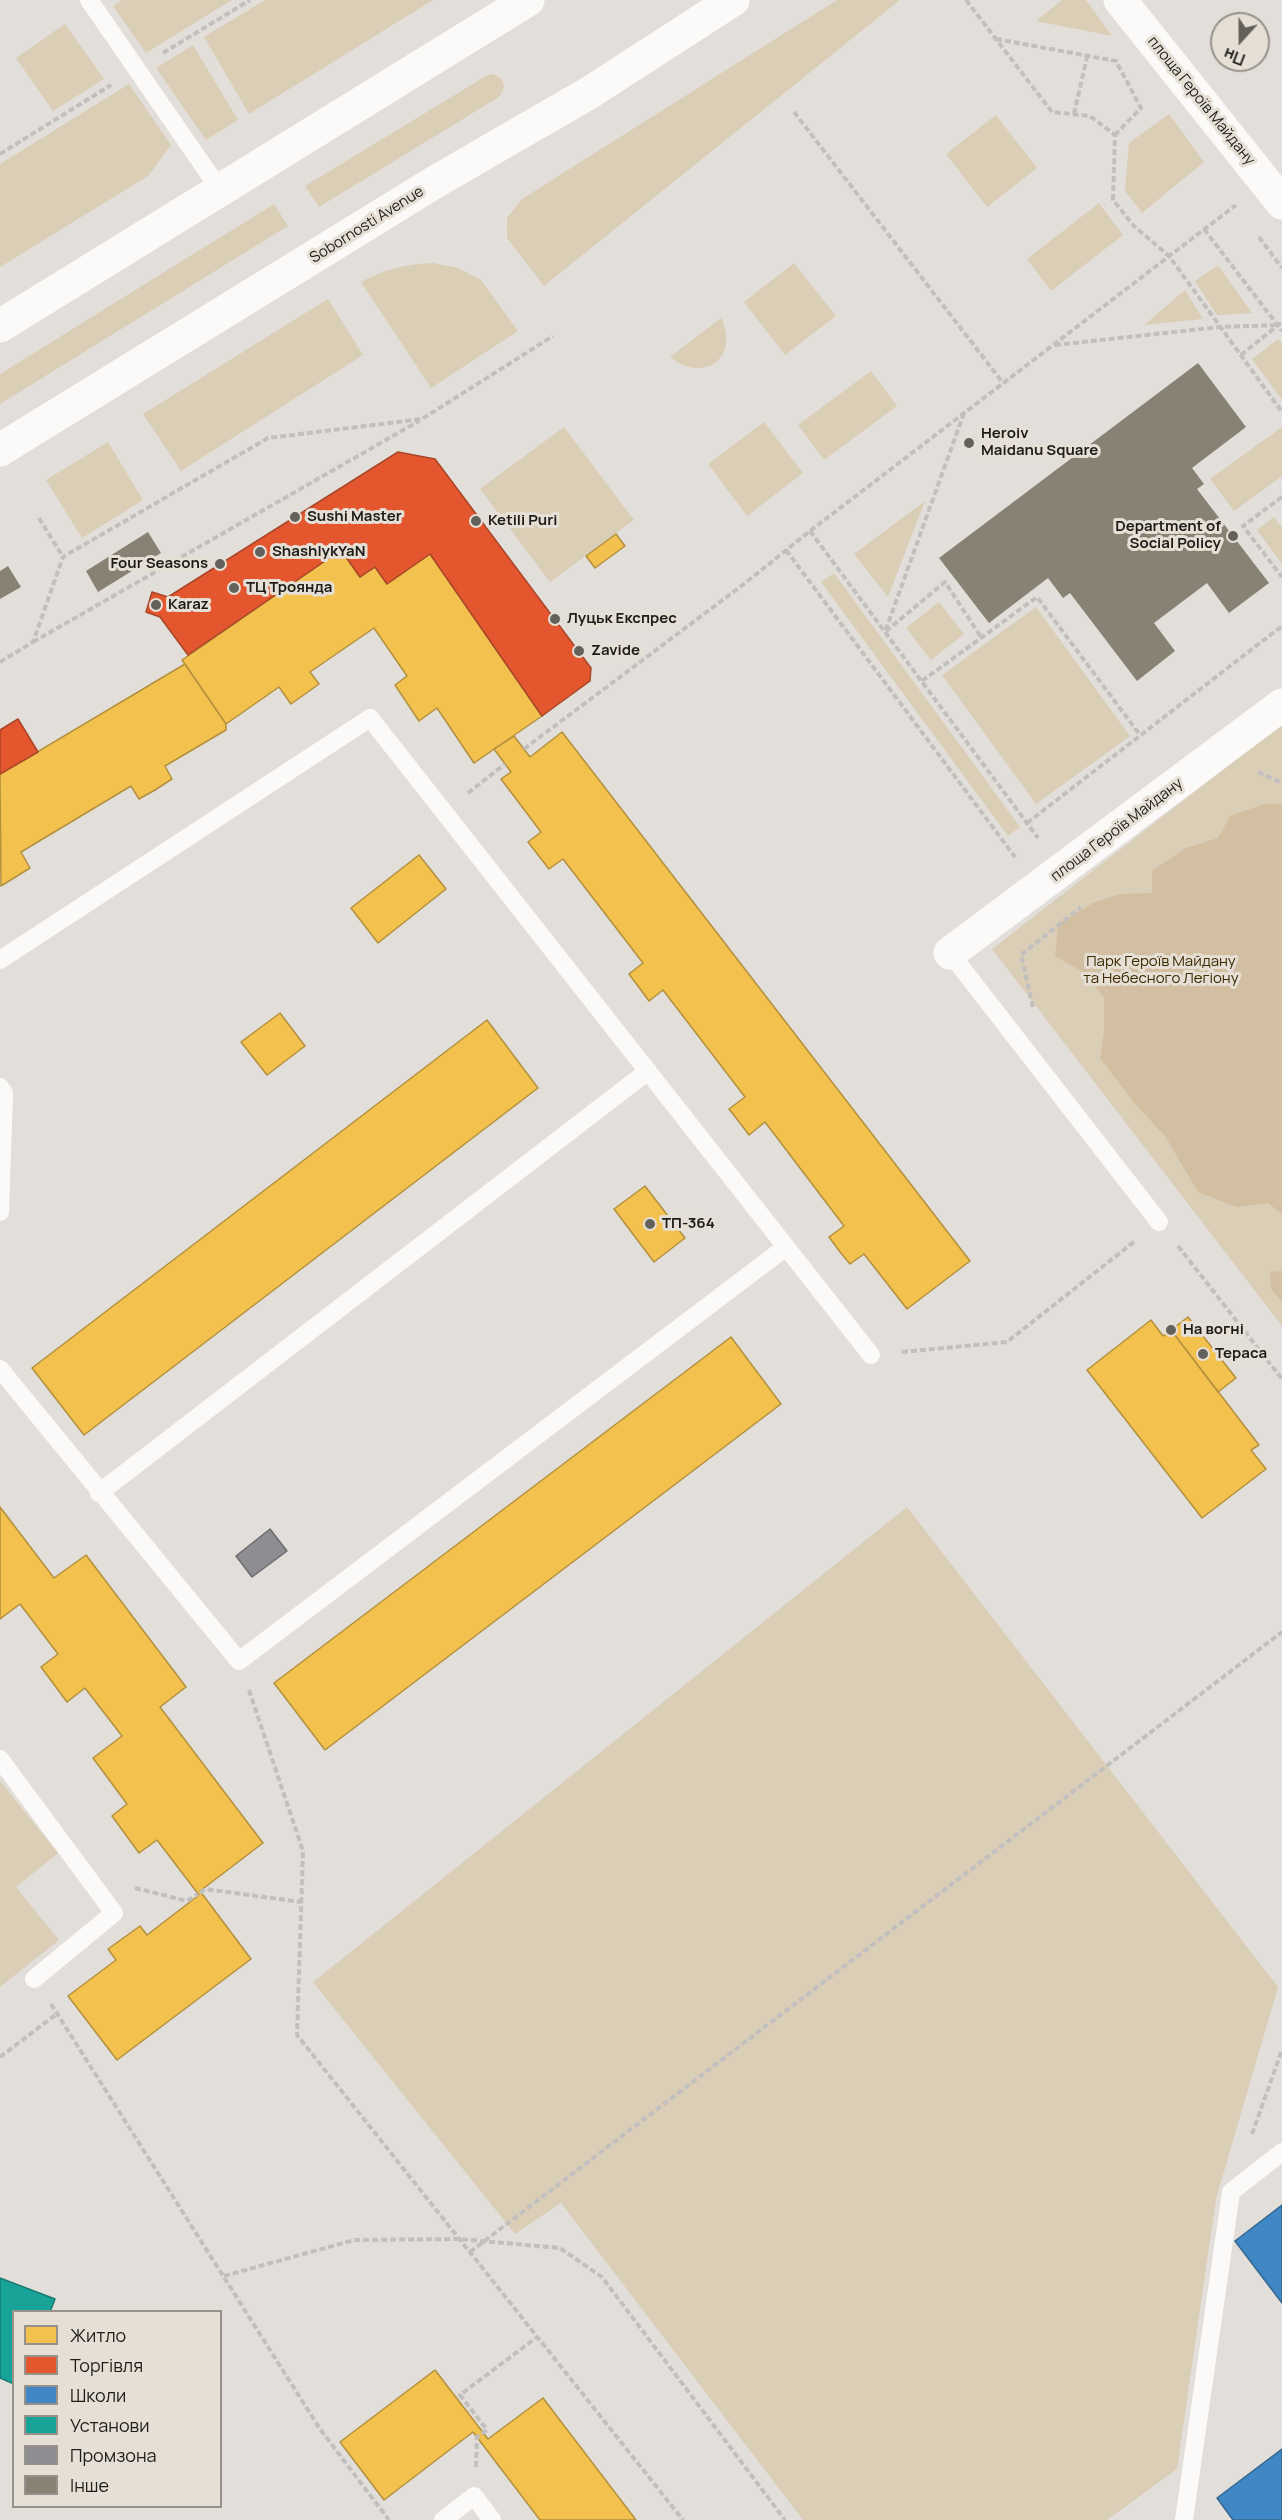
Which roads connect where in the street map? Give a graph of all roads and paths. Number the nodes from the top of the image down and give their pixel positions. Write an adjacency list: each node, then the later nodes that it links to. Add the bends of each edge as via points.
1 (89, 0): 11 (lane)
2 (528, 0): 11 (main road)
3 (966, 0): 6 (path)
4 (1120, 0): 12 (main road, площа Героїв Майдану)
5 (721, 3): 26 (main road, Sobornosti Avenue, via 589,93 435,182)
6 (996, 39): 7 (path); 9 (path, via 1052,112)
7 (1087, 57): 9 (path); 10 (path, via 1116,61 1141,108)
8 (794, 112): 22 (path)
9 (1074, 114): 10 (path, via 1090,116)
10 (1115, 135): 14 (path, via 1113,200 1134,226)
11 (220, 190): 16 (main road)
12 (1274, 192): 13 (path)
13 (1204, 229): 14 (path); 15 (path)
14 (1169, 256): 17 (path); 20 (path)
15 (1280, 324): 17 (path); 18 (path); 21 (path)
16 (0, 326)
17 (1220, 327): 20 (path); 21 (path)
18 (1282, 331)
19 (553, 336): 25 (path)
20 (1052, 345): 22 (path)
21 (1241, 355): 24 (path)
22 (1003, 383): 23 (path)
23 (965, 412): 29 (path); 34 (path)
24 (1282, 412)
25 (422, 419): 31 (path, via 268,438); 36 (path)
26 (0, 450)
27 (1281, 500): 32 (path, via 1243,526)
28 (39, 518): 31 (path)
29 (810, 531): 30 (path); 34 (path)
30 (786, 550): 41 (path); 47 (path)
31 (63, 557): 36 (path)
32 (1282, 577)
33 (1282, 626): 40 (path)
34 (885, 632): 35 (path, via 945,582); 38 (path)
35 (981, 638): 38 (path); 40 (path, via 1037,597)
36 (33, 642): 37 (path)
37 (0, 662)
38 (922, 681): 46 (path)
39 (1282, 705): 48 (main road, площа Героїв Майдану)
40 (1140, 735): 46 (path)
41 (524, 749)
42 (1263, 763): 44 (path, via 1254,770)
43 (505, 764): 45 (path)
44 (1282, 783)
45 (443, 811): 51 (lane, via 370,718); 53 (lane)
46 (1027, 823): 48 (path)
47 (1018, 861)
48 (1062, 870): 50 (main road, площа Героїв Майдану)
49 (1086, 903): 52 (path, via 1021,955)
50 (950, 953): 56 (lane)
51 (0, 960)
52 (1034, 1009)
53 (648, 1071): 57 (lane); 61 (lane)
54 (0, 1087): 55 (lane, via 4,1093)
55 (0, 1212)
56 (1159, 1221): 58 (path, via 1007,1342); 60 (path)
57 (786, 1247): 58 (lane); 63 (lane)
58 (871, 1355)
59 (0, 1369): 61 (lane)
60 (1282, 1379)
61 (99, 1493): 63 (lane)
62 (1282, 1632): 73 (path)
63 (239, 1661): 66 (path, via 303,1851)
64 (0, 1759): 65 (lane)
65 (88, 1876): 66 (path, via 187,1901 205,1889); 67 (lane, via 114,1913)
66 (301, 1902): 72 (path, via 297,2035)
67 (34, 1979)
68 (1282, 2050): 70 (path)
69 (0, 2057): 74 (path, via 58,2013)
70 (1250, 2138)
71 (1282, 2152): 82 (lane, via 1231,2192)
72 (459, 2238): 73 (path); 74 (path, via 354,2240); 81 (path, via 560,2248 602,2277)
73 (470, 2252): 75 (path)
74 (224, 2276): 77 (path, via 320,2429)
75 (537, 2337): 76 (path, via 460,2395 487,2430); 80 (path)
76 (477, 2437)
77 (389, 2520)
78 (443, 2520): 79 (lane, via 474,2496)
79 (492, 2520)
80 (683, 2520)
81 (785, 2520)
82 (1184, 2520)

